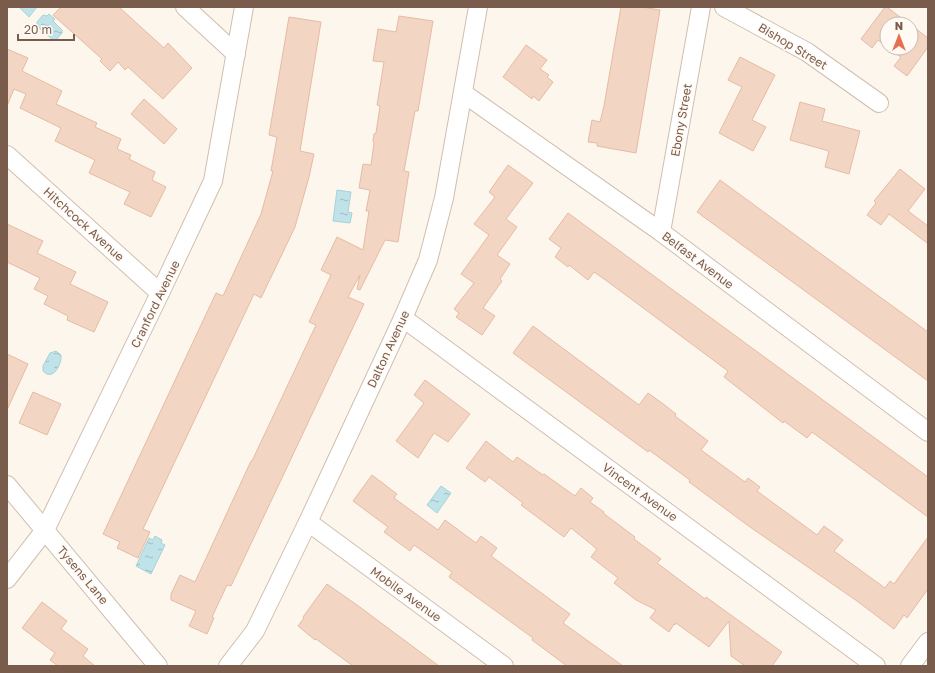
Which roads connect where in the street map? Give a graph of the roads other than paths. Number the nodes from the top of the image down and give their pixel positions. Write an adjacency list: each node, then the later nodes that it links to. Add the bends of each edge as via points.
1 (184, 7): 6 (street)
2 (244, 7): 6 (street, Cranford Avenue)
3 (478, 7): 7 (street, Dalton Avenue)
4 (702, 7): 10 (street, Ebony Street)
5 (724, 7): 8 (street, Bishop Street, via 807,52)
6 (236, 54): 11 (street, Cranford Avenue, via 213,181)
7 (463, 93): 10 (street, Belfast Avenue); 12 (street, Dalton Avenue, via 444,198 428,260)
8 (879, 102)
9 (7, 155): 11 (street, Hitchcock Avenue)
10 (661, 232): 13 (street, Belfast Avenue)
11 (160, 294): 16 (street, Cranford Avenue)
12 (403, 318): 15 (street, Dalton Avenue); 22 (street, Vincent Avenue)
13 (928, 432)
14 (7, 485): 16 (street, Tysens Lane)
15 (308, 522): 20 (street, Dalton Avenue, via 255,631); 21 (street, Mobile Avenue)
16 (45, 530): 17 (street, Cranford Avenue); 19 (street, Tysens Lane)
17 (7, 579)
18 (928, 642): 23 (street)
19 (158, 666)
20 (228, 666)
21 (504, 666)
22 (876, 666)
23 (910, 666)

